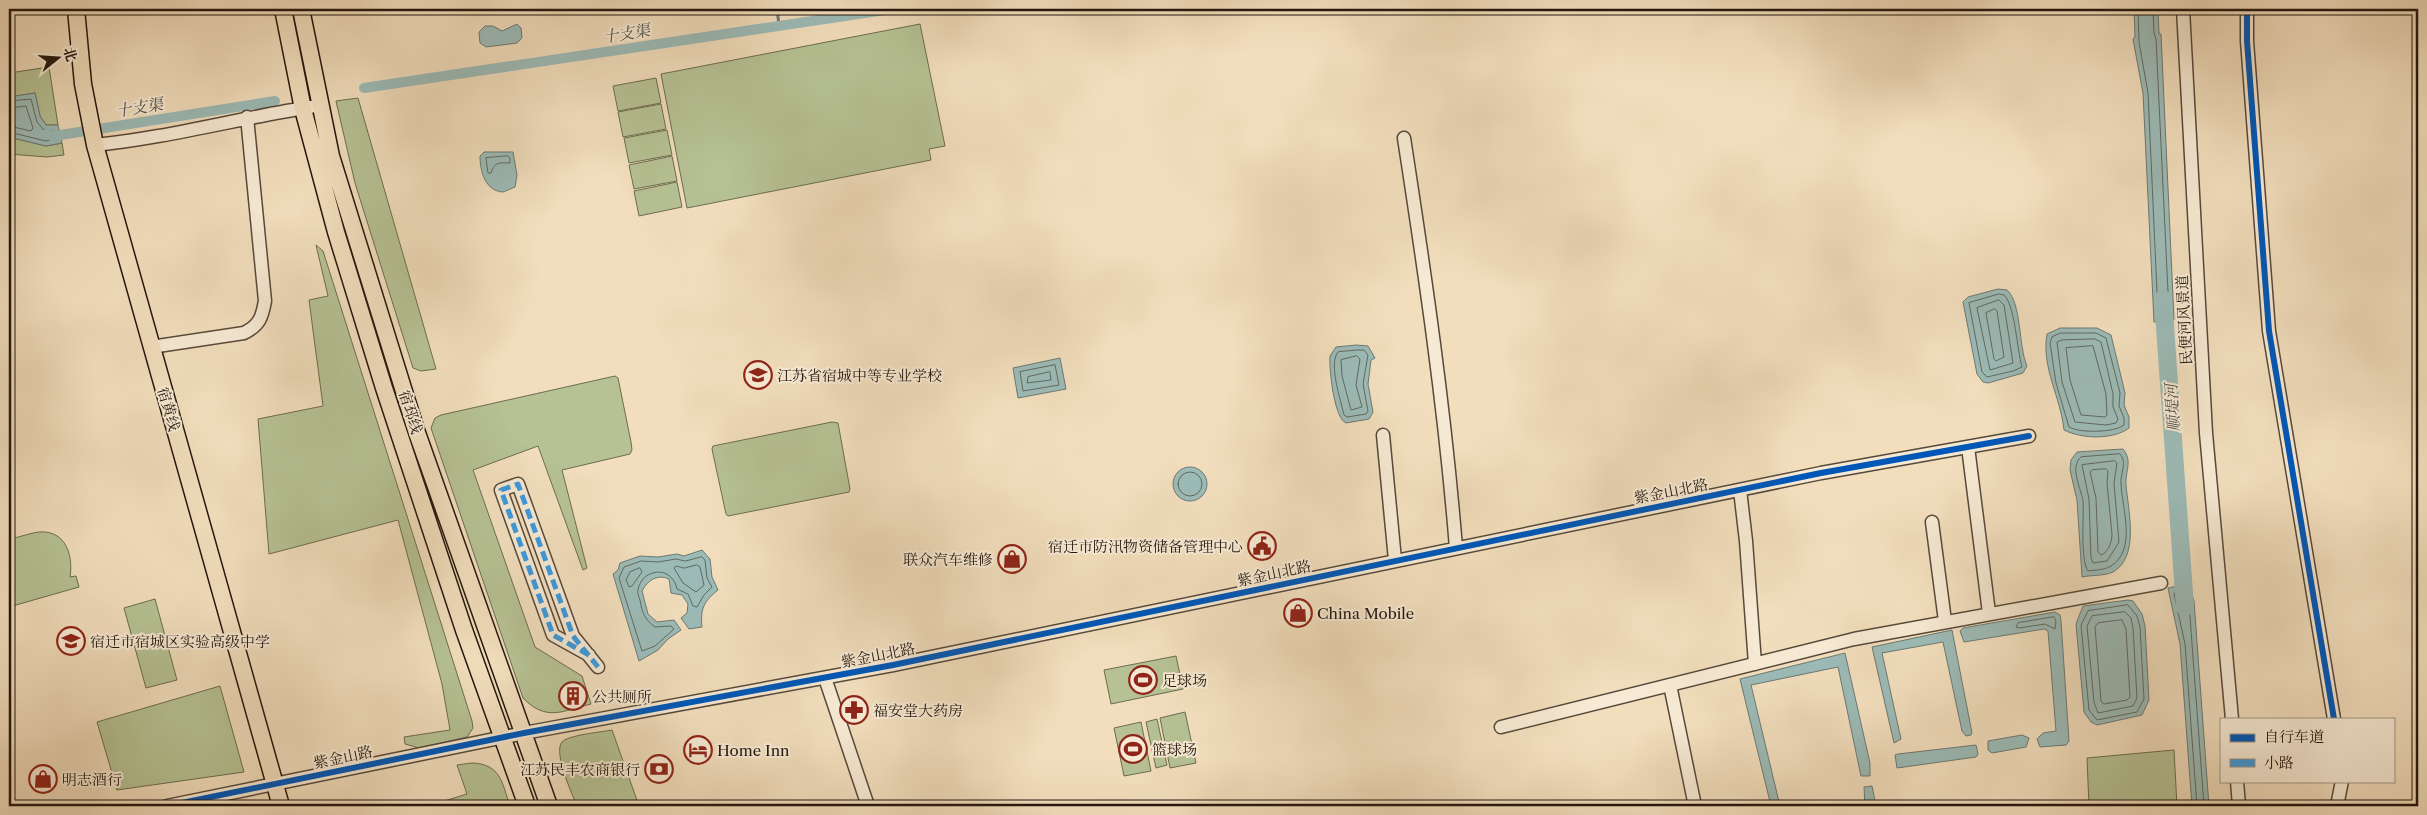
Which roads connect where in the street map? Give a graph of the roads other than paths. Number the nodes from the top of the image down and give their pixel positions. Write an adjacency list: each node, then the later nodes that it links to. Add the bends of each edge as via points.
1 (76, 9): 10 (main road, 宿黄线, via 83,84)
2 (283, 9): 7 (main road, 宿邳线)
3 (301, 9): 6 (main road, 宿邳线)
4 (2183, 9): 27 (street, 民便河风景道, via 2206,433)
5 (2247, 9): 28 (street, via 2246,41 2269,331)
6 (321, 106): 7 (street); 30 (main road, 宿邳线, via 331,156 416,430)
7 (303, 109): 8 (street); 31 (main road, 宿邳线, via 336,232 384,388)
8 (248, 117): 10 (street, via 121,143); 11 (street, via 265,301 262,319 244,333)
9 (1404, 138): 17 (street, via 1446,436)
10 (94, 142): 11 (main road, 宿黄线)
11 (151, 346): 34 (main road, 宿黄线)
12 (1383, 435): 18 (street)
13 (2030, 436): 14 (street, 紫金山北路)
14 (1968, 447): 15 (street, 紫金山北路); 20 (street)
15 (1740, 490): 17 (street, 紫金山北路); 23 (street)
16 (1932, 522): 21 (street)
17 (1456, 548): 18 (street, 紫金山北路)
18 (1395, 560): 25 (street, 紫金山北路)
19 (2161, 583): 20 (street)
20 (1989, 613): 21 (street)
21 (1945, 621): 23 (street, via 1854,639)
22 (589, 655): 22 (street, via 553,635 501,490 518,484 573,636); 24 (street)
23 (1755, 664): 26 (street)
24 (598, 667)
25 (825, 678): 30 (street, 紫金山北路); 39 (street)
26 (1670, 685): 29 (street); 40 (street)
27 (2232, 718)
28 (2334, 718)
29 (1501, 727)
30 (524, 733): 31 (street, 紫金山路); 38 (main road, 宿邳线)
31 (503, 738): 34 (street, 紫金山路); 37 (main road, 宿邳线)
32 (2237, 782): 41 (street)
33 (2342, 782): 42 (street)
34 (274, 784): 35 (street, 紫金山路); 36 (main road, 宿黄线)
35 (167, 806)
36 (281, 806)
37 (527, 806)
38 (549, 806)
39 (868, 806)
40 (1695, 806)
41 (2238, 806)
42 (2338, 806)

